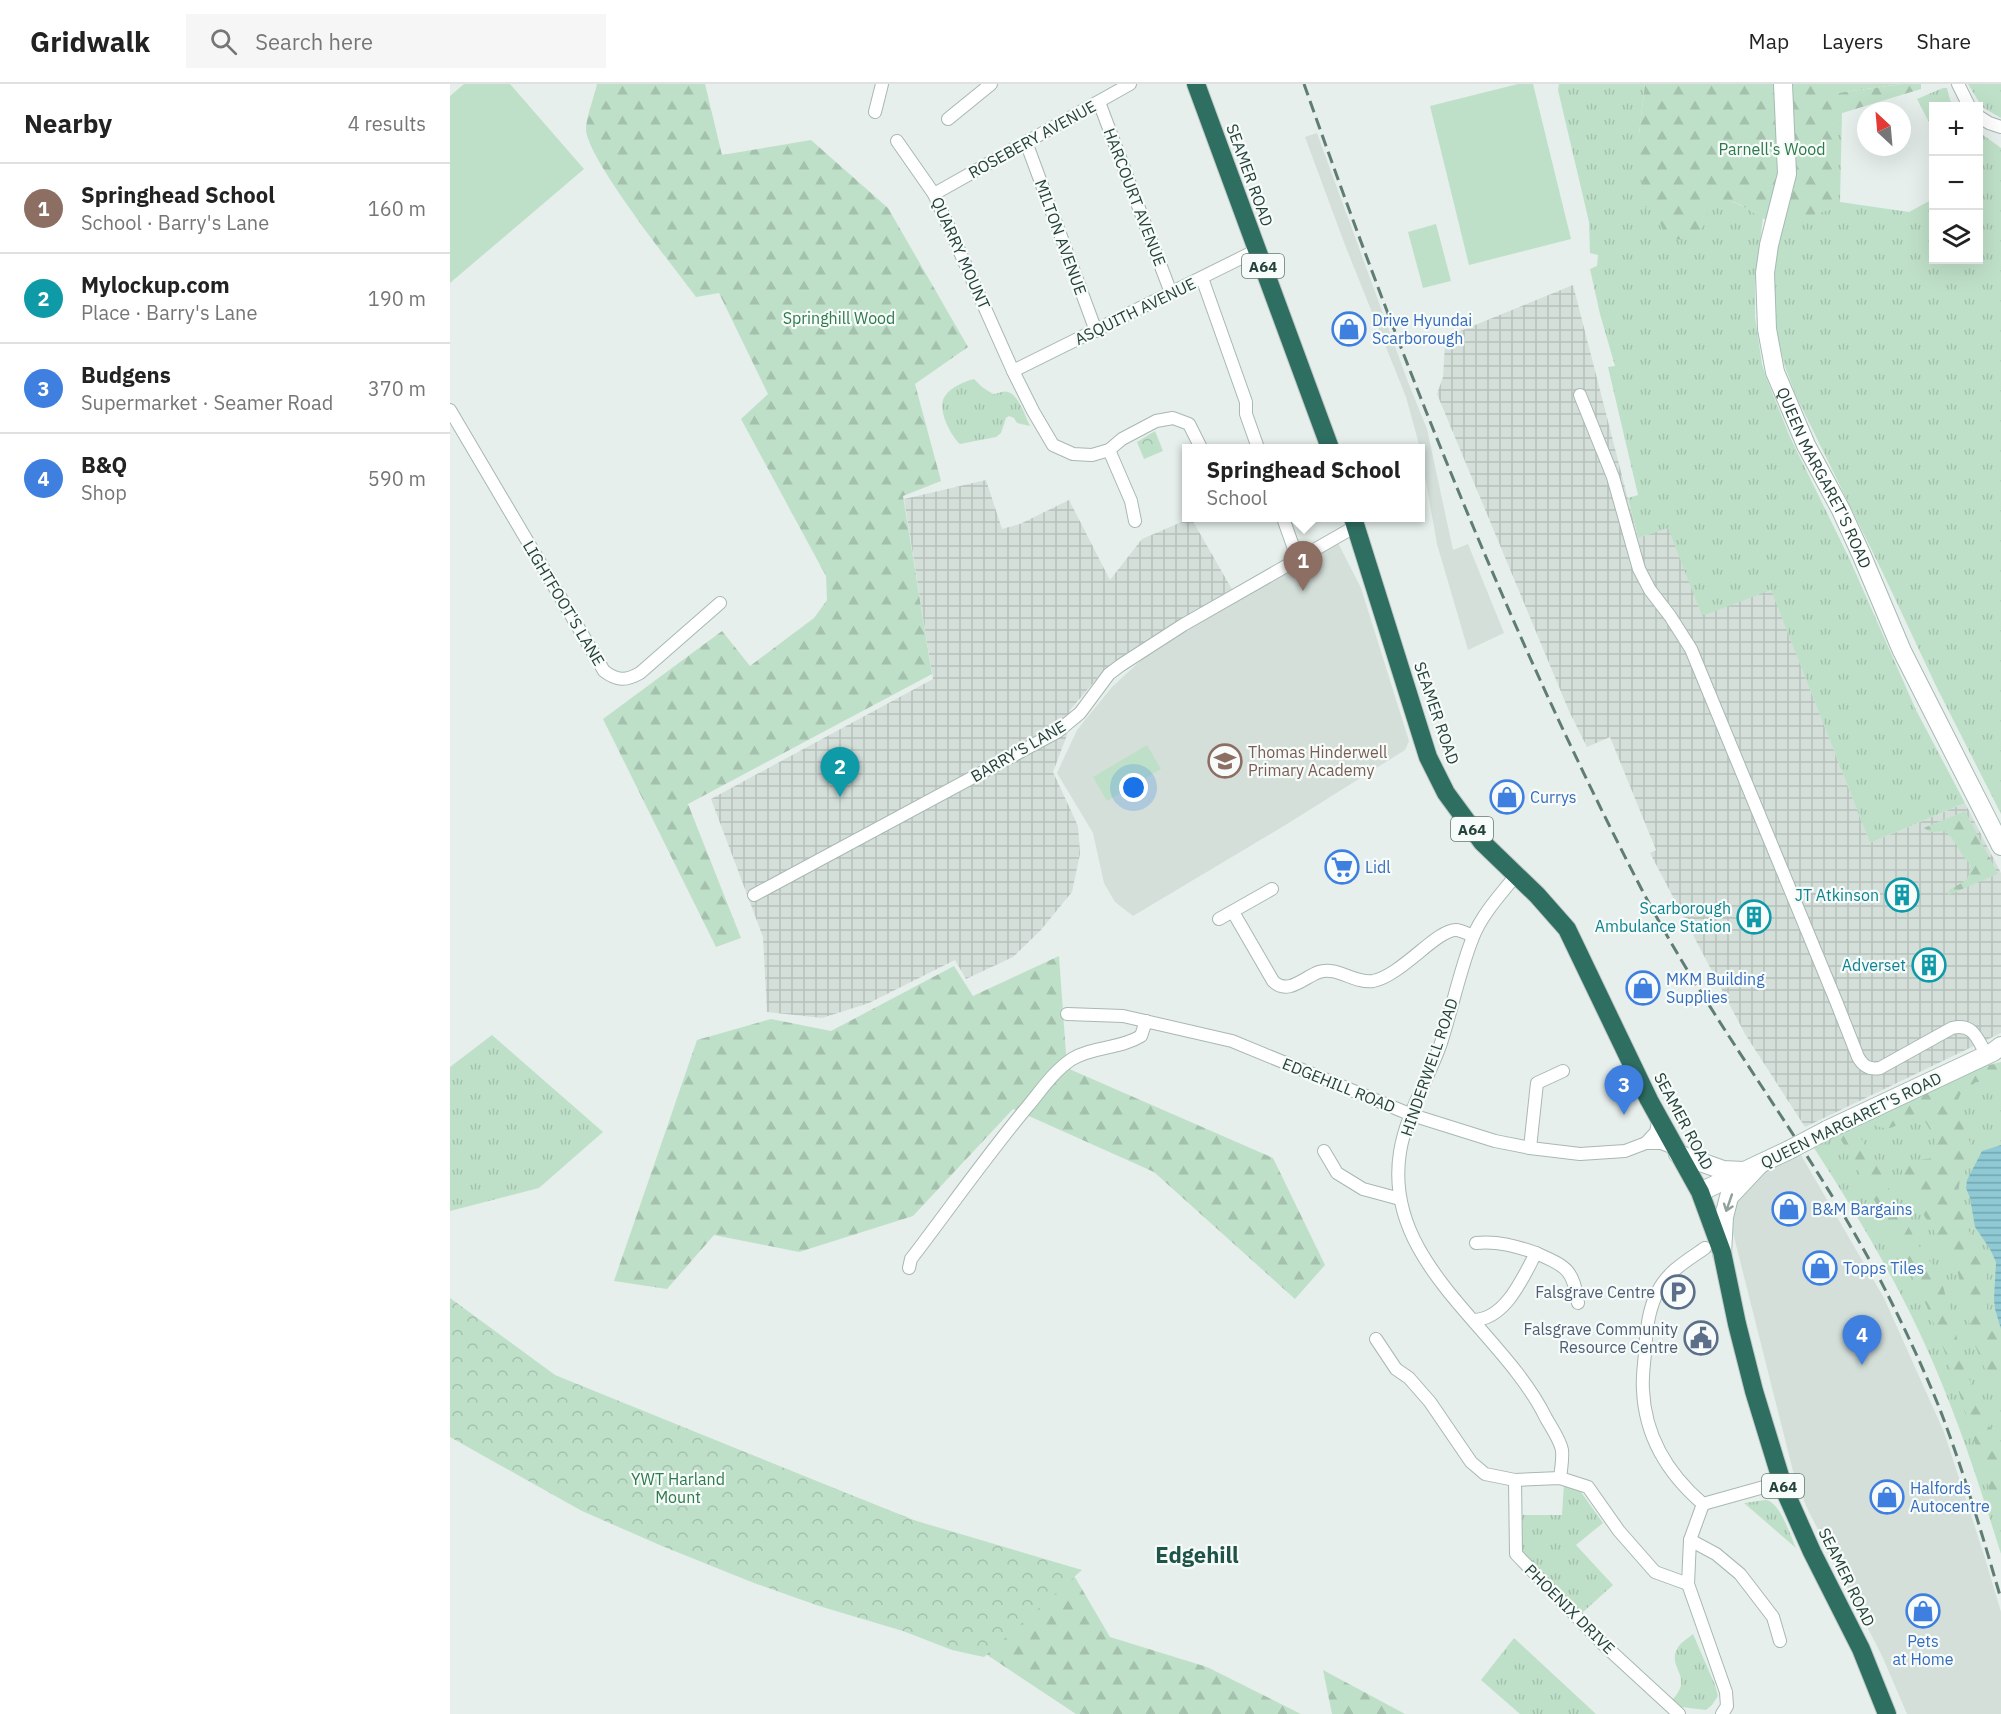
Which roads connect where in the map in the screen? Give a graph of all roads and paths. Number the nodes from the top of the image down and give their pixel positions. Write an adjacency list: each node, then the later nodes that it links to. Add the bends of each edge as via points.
1 (882, 84): 9 (street)
2 (991, 84): 10 (street)
3 (1130, 84): 7 (street, ROSEBERY AVENUE)
4 (1196, 84): 16 (highway, SEAMER ROAD / A64)
5 (1783, 84): 32 (main road, QUEEN MARGARET'S ROAD, via 1787,174 1765,273 1767,329 1774,372 1806,445 1841,510 1902,651)
6 (1958, 84): 8 (street)
7 (1099, 102): 14 (street, ROSEBERY AVENUE); 18 (street, HARCOURT AVENUE)
8 (1967, 102)
9 (875, 112)
10 (948, 119)
11 (1983, 119): 12 (street)
12 (2001, 127)
13 (897, 141): 15 (street, QUARRY MOUNT)
14 (1026, 142): 15 (street, ROSEBERY AVENUE); 19 (street, MILTON AVENUE)
15 (934, 194): 20 (street, QUARRY MOUNT)
16 (1257, 250): 17 (street, ASQUITH AVENUE); 25 (highway, SEAMER ROAD / A64)
17 (1202, 278): 18 (street, ASQUITH AVENUE); 24 (street, via 1246,402)
18 (1172, 293): 19 (street, ASQUITH AVENUE)
19 (1096, 331): 20 (street, ASQUITH AVENUE)
20 (1013, 371): 26 (street, QUARRY MOUNT, via 1053,445 1073,454 1092,456)
21 (1580, 394): 41 (street, via 1613,477 1639,568 1691,649 1858,1058 1867,1067 1880,1068 1960,1026 1968,1028)
22 (450, 410): 31 (street, LIGHTFOOT'S LANE, via 604,671 618,679 640,673)
23 (1199, 444): 26 (street, via 1189,424 1173,418 1156,421)
24 (1257, 444)
25 (1329, 444)
26 (1108, 450): 27 (street, via 1131,501)
27 (1135, 521)
28 (1284, 522): 30 (street)
29 (1354, 522): 30 (street, BARRY'S LANE); 33 (highway, SEAMER ROAD / A64, via 1428,758 1463,818)
30 (1298, 560): 35 (street, BARRY'S LANE, via 1121,665 1109,674 1080,713 1057,732)
31 (720, 603)
32 (2001, 846)
33 (1517, 874): 38 (street, HINDERWELL ROAD); 44 (highway, SEAMER ROAD / A64, via 1574,939)
34 (1272, 889): 36 (street)
35 (754, 894)
36 (1233, 912): 37 (street); 38 (street, via 1273,981 1282,987 1326,971 1369,982 1381,979 1447,932 1458,930)
37 (1219, 919)
38 (1473, 936): 43 (street, HINDERWELL ROAD, via 1440,1046)
39 (1067, 1014): 40 (street, EDGEHILL ROAD)
40 (1146, 1021): 43 (street, EDGEHILL ROAD, via 1232,1041); 55 (street, via 1142,1036 1132,1042 1086,1052 1053,1076 1004,1135 911,1259)
41 (1995, 1051): 49 (main road, QUEEN MARGARET'S ROAD, bridge)
42 (1563, 1071): 46 (street, via 1537,1083)
43 (1412, 1115): 46 (street, EDGEHILL ROAD); 51 (street, HINDERWELL ROAD, via 1400,1152)
44 (1659, 1118): 45 (street, via 1656,1132); 48 (highway, SEAMER ROAD / A64)
45 (1646, 1143): 46 (street, EDGEHILL ROAD, via 1624,1151 1580,1154); 48 (street, EDGEHILL ROAD, via 1661,1143)
46 (1530, 1148)
47 (1324, 1151): 51 (street, via 1337,1173 1364,1189)
48 (1676, 1151): 49 (main road, via 1723,1170); 50 (highway, SEAMER ROAD / A64)
49 (1753, 1167): 50 (main road, QUEEN MARGARET'S ROAD); 53 (main road, one-way to 53, via 1729,1197)
50 (1700, 1192): 53 (highway, SEAMER ROAD / A64)
51 (1400, 1199): 57 (street, HINDERWELL ROAD, via 1415,1244 1429,1267)
52 (1476, 1243): 54 (street, via 1493,1241)
53 (1714, 1251): 61 (highway, SEAMER ROAD / A64); 62 (street, via 1682,1263 1658,1289 1649,1315 1643,1390 1659,1454)
54 (1536, 1253): 56 (street, via 1569,1272); 57 (street, via 1501,1308 1485,1320)
55 (909, 1268)
56 (1578, 1303)
57 (1474, 1320): 59 (street, HINDERWELL ROAD, via 1540,1405 1562,1450)
58 (1376, 1339): 60 (street, via 1396,1369 1430,1402 1471,1462 1485,1474)
59 (1560, 1478): 60 (street); 64 (street, via 1588,1487 1655,1572)
60 (1515, 1480): 66 (street, PHOENIX DRIVE, via 1516,1554)
61 (1782, 1482): 62 (street); 68 (highway, SEAMER ROAD / A64, via 1861,1649)
62 (1703, 1504): 63 (street)
63 (1689, 1540): 64 (street); 65 (street, via 1716,1554 1740,1574 1773,1617)
64 (1688, 1584): 67 (street, via 1726,1692 1727,1706)
65 (1780, 1641)
66 (1679, 1714)
67 (1722, 1714)
68 (1887, 1714)

